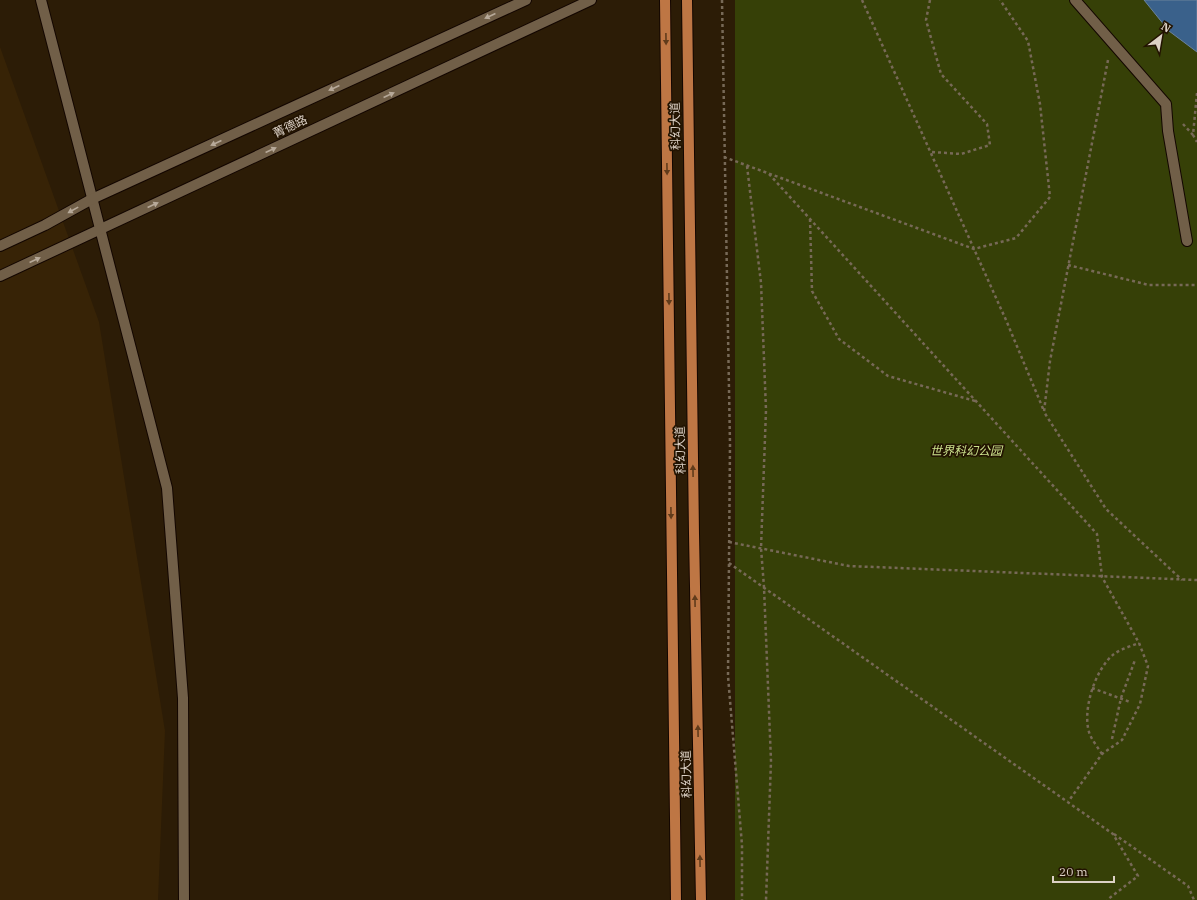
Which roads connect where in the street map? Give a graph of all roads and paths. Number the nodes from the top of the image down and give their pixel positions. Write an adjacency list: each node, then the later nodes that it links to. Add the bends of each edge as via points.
1 (41, 0): 18 (street)
2 (526, 0): 18 (street, 菁德路, one-way to 18)
3 (591, 0): 20 (street, 菁德路, one-way to 3)
4 (665, 0): 46 (main road, 科幻大道, one-way to 46)
5 (687, 0): 47 (main road, 科幻大道, one-way to 5)
6 (722, 0): 15 (path)
7 (862, 0): 14 (path)
8 (930, 0): 14 (path, via 926,20 941,74 987,124 990,145 961,154)
9 (1000, 0): 23 (path, via 1028,41 1040,104 1050,197 1016,238)
10 (1075, 0): 11 (street)
11 (1111, 42): 21 (street, via 1166,104 1168,131); 24 (path)
12 (1197, 93): 13 (path, via 1193,135)
13 (1197, 142)
14 (932, 152): 23 (path)
15 (724, 157): 16 (path); 29 (path, via 730,436)
16 (747, 166): 17 (path); 30 (path, via 761,283 766,410)
17 (769, 174): 19 (path); 23 (path)
18 (92, 199): 20 (street); 22 (street, 菁德路, one-way to 22, via 45,226)
19 (810, 219): 27 (path); 27 (path, via 812,291 839,339 888,376)
20 (100, 229): 25 (street, 菁德路, one-way to 20); 45 (street, via 167,488 183,698)
21 (1187, 241)
22 (0, 246)
23 (974, 249): 28 (path)
24 (1068, 265): 26 (path, via 1149,285); 28 (path, via 1050,361)
25 (0, 276)
26 (1197, 285)
27 (977, 402): 32 (path, via 1097,534)
28 (1044, 412): 33 (path, via 1106,509)
29 (729, 542): 30 (path); 31 (path)
30 (760, 548): 32 (path, via 849,566); 35 (path)
31 (729, 563): 35 (path); 48 (path, via 728,676 742,845)
32 (1102, 576): 33 (path); 36 (path)
33 (1182, 580): 34 (path)
34 (1197, 580)
35 (764, 587): 43 (path); 49 (path, via 771,761)
36 (1139, 643): 38 (path, via 1114,654 1101,668); 42 (path, via 1148,666 1140,704 1122,740)
37 (1135, 660): 39 (path)
38 (1092, 688): 39 (path); 42 (path, via 1088,712 1090,734)
39 (1121, 698): 40 (path); 41 (path)
40 (1130, 702)
41 (1112, 739)
42 (1102, 754): 43 (path)
43 (1068, 802): 44 (path)
44 (1113, 834): 50 (path, via 1138,876); 51 (path, via 1188,886)
45 (184, 900)
46 (676, 900)
47 (701, 900)
48 (742, 900)
49 (766, 900)
50 (1107, 900)
51 (1194, 900)

